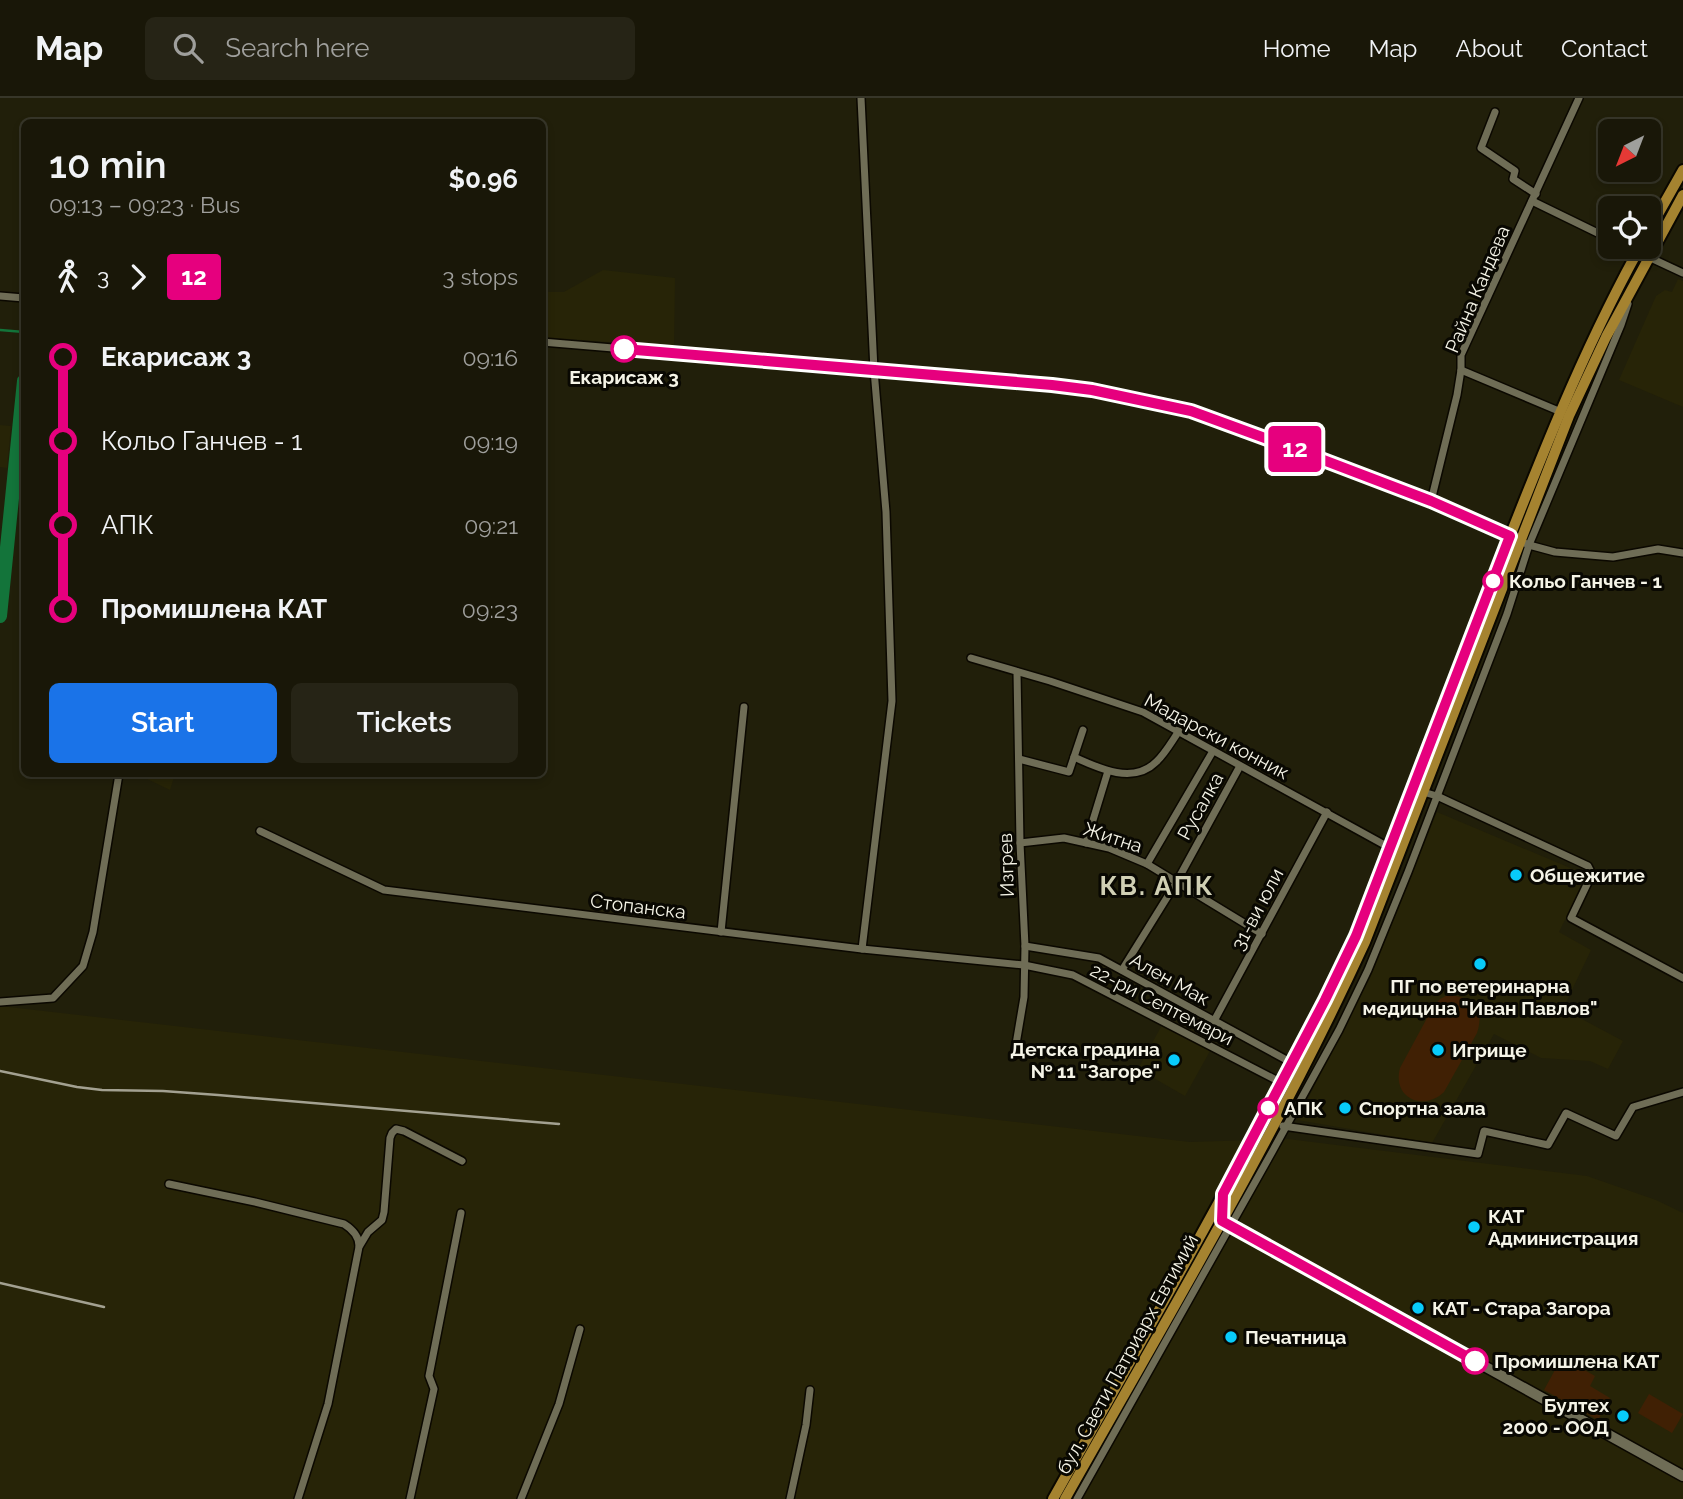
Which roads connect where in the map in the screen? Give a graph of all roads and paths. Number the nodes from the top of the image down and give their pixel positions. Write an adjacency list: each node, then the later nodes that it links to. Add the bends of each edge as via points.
1 (861, 98): 17 (street)
2 (1579, 98): 6 (street, Райна Кандева)
3 (1495, 112): 6 (street, via 1481,148 1515,171 1513,179)
4 (1683, 170): 7 (main road)
5 (1683, 195): 9 (main road, бул. Свети Патриарх Евтимий)
6 (1534, 197): 8 (street); 18 (street, Райна Кандева, via 1461,355)
7 (1661, 209)
8 (1598, 232)
9 (1661, 235)
10 (1634, 259): 19 (main road, бул. Свети Патриарх Евтимий)
11 (1648, 259): 22 (main road, бул. Свети Патриарх Евтимий, via 1569,416)
12 (1653, 259): 13 (street)
13 (1683, 273)
14 (0, 296): 15 (street)
15 (21, 298)
16 (546, 342): 17 (street)
17 (874, 370): 20 (street, via 1092,390 1191,411); 47 (street, via 886,512 892,701)
18 (1461, 370): 19 (street); 20 (street, Райна Кандева)
19 (1561, 412): 21 (main road, бул. Свети Патриарх Евтимий)
20 (1431, 501): 21 (street)
21 (1510, 536): 22 (street); 41 (main road, бул. Свети Патриарх Евтимий)
22 (1525, 543): 23 (street, via 1555,552 1613,557 1658,549); 35 (main road, бул. Свети Патриарх Евтимий); 36 (street, via 1507,614)
23 (1683, 553)
24 (971, 658): 25 (street, Мадарски конник)
25 (1017, 672): 28 (street, Мадарски конник, via 1143,712); 31 (street, Изгрев)
26 (744, 706): 44 (street)
27 (1083, 730): 30 (street)
28 (1179, 731): 29 (street, Мадарски конник); 33 (street, via 1156,763 1144,771)
29 (1213, 751): 32 (street, Мадарски конник); 42 (street)
30 (1074, 757): 31 (street, via 1069,772); 33 (street)
31 (1019, 759): 39 (street, Изгрев)
32 (1240, 766): 37 (street, Мадарски конник); 43 (street, Русалка)
33 (1108, 771): 40 (street)
34 (119, 777): 51 (street, via 93,933 83,966 52,998)
35 (1423, 792): 36 (street); 41 (main road, бул. Свети Патриарх Евтимий)
36 (1437, 796): 50 (street, via 1588,866 1592,874 1571,918); 57 (street, via 1368,970)
37 (1327, 812): 41 (street, Мадарски конник); 45 (street, 31-ви юли)
38 (260, 831): 44 (street, Стопанска, via 384,890)
39 (1020, 843): 40 (street, Житна, via 1064,838); 46 (street, Изгрев)
40 (1086, 843): 42 (street, Житна)
41 (1394, 850): 54 (main road, бул. Свети Патриарх Евтимий); 58 (main road, бул. Свети Патриарх Евтимий, via 1365,942)
42 (1147, 864): 43 (street, Житна)
43 (1176, 883): 45 (street, Житна); 49 (street, Русалка)
44 (721, 932): 47 (street, Стопанска)
45 (1262, 934): 52 (street, 31-ви юли)
46 (1025, 946): 48 (street, Изгрев); 49 (street, Ален Мак, via 1099,958)
47 (862, 950): 48 (street, Стопанска)
48 (1024, 965): 53 (street, Изгрев); 55 (street, 22-ри Септември, via 1073,975)
49 (1122, 970): 52 (street, Ален Мак)
50 (1683, 978)
51 (0, 1002)
52 (1214, 1021): 54 (street, Ален Мак)
53 (1014, 1056)
54 (1292, 1063): 55 (main road, бул. Свети Патриарх Евтимий)
55 (1282, 1083): 61 (main road, бул. Свети Патриарх Евтимий)
56 (1683, 1092): 57 (street, via 1633,1107 1616,1136 1566,1113 1548,1145 1484,1132 1478,1154)
57 (1286, 1126): 58 (street); 63 (street)
58 (1272, 1128): 63 (main road, бул. Свети Патриарх Евтимий)
59 (462, 1161): 65 (street, via 396,1129 390,1138 382,1220)
60 (169, 1184): 65 (street, via 344,1224 359,1240)
61 (1223, 1194): 63 (main road); 64 (main road, бул. Свети Патриарх Евтимий)
62 (461, 1213): 70 (street, via 429,1376 434,1389)
63 (1226, 1223): 64 (main road); 68 (main road); 74 (main road, бул. Свети Патриарх Евтимий); 75 (street)
64 (1203, 1231): 73 (main road, бул. Свети Патриарх Евтимий)
65 (359, 1247): 69 (street, via 328,1404)
66 (580, 1329): 71 (street, via 559,1404)
67 (810, 1391): 72 (street)
68 (1683, 1476)
69 (298, 1499)
70 (410, 1499)
71 (521, 1499)
72 (790, 1499)
73 (1052, 1499)
74 (1065, 1499)
75 (1077, 1499)

